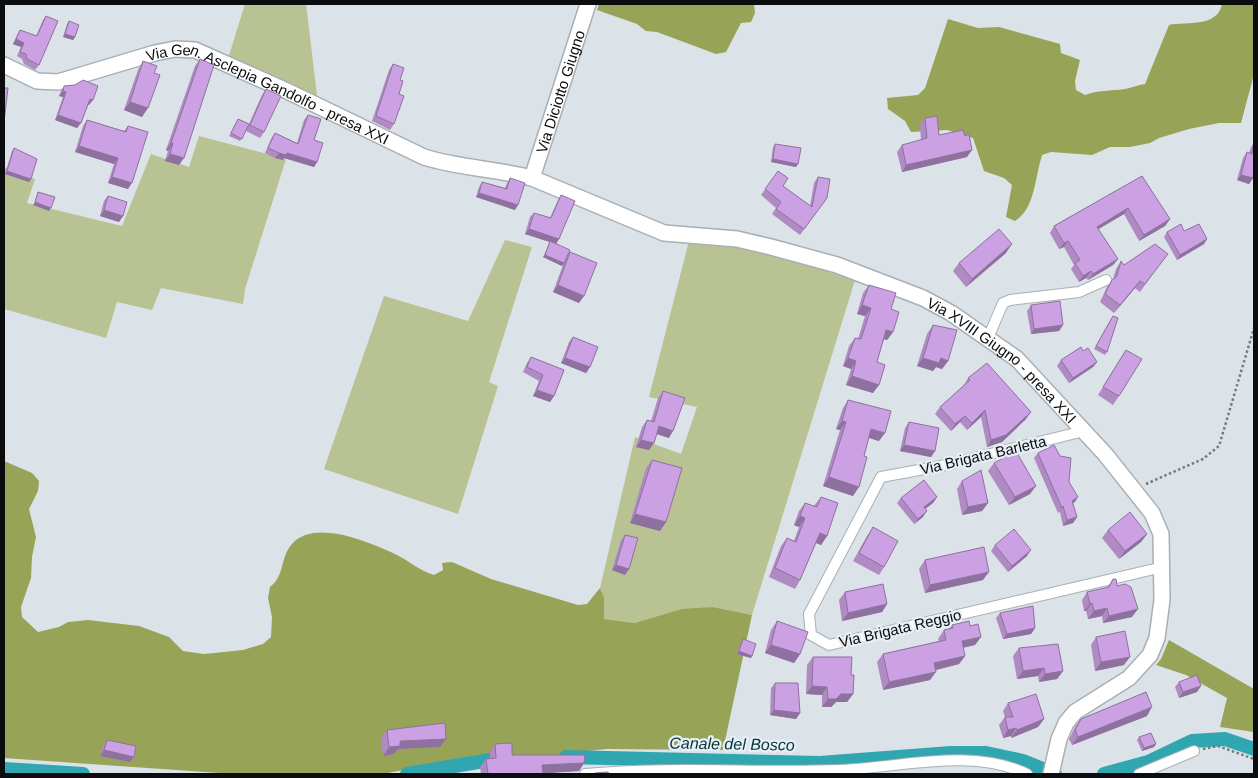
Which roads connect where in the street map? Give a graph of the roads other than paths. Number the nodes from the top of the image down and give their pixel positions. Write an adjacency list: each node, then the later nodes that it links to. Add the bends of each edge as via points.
1 (588, 4): 3 (main road, Via Diciotto Giugno)
2 (4, 65): 3 (main road, Via Gen. Asclepia Gandolfo - presa XXI, via 37,81 58,82 155,53 195,50 424,157)
3 (532, 178): 5 (main road, Via XVIII Giugno - presa XXI, via 664,233 737,239 837,265 937,305)
4 (1106, 280): 5 (street, via 1079,292 1003,303)
5 (988, 338): 6 (main road, Via XVIII Giugno - presa XXI, via 1031,372)
6 (1084, 431): 7 (street, Via Brigata Barletta, via 946,465); 8 (main road, Via XVIII Giugno - presa XXI, via 1157,523 1162,541)
7 (881, 477): 8 (street, Via Brigata Reggio, via 808,614 811,635 829,645)
8 (1163, 567): 10 (main road, Via XVIII Giugno - presa XXI, via 1160,620 1150,655 1130,678 1075,712 1059,738)
9 (1194, 751): 13 (street)
10 (1053, 768)
11 (585, 774): 12 (street, via 680,768 840,770 961,760 990,762)
12 (1027, 774)
13 (1138, 774)

